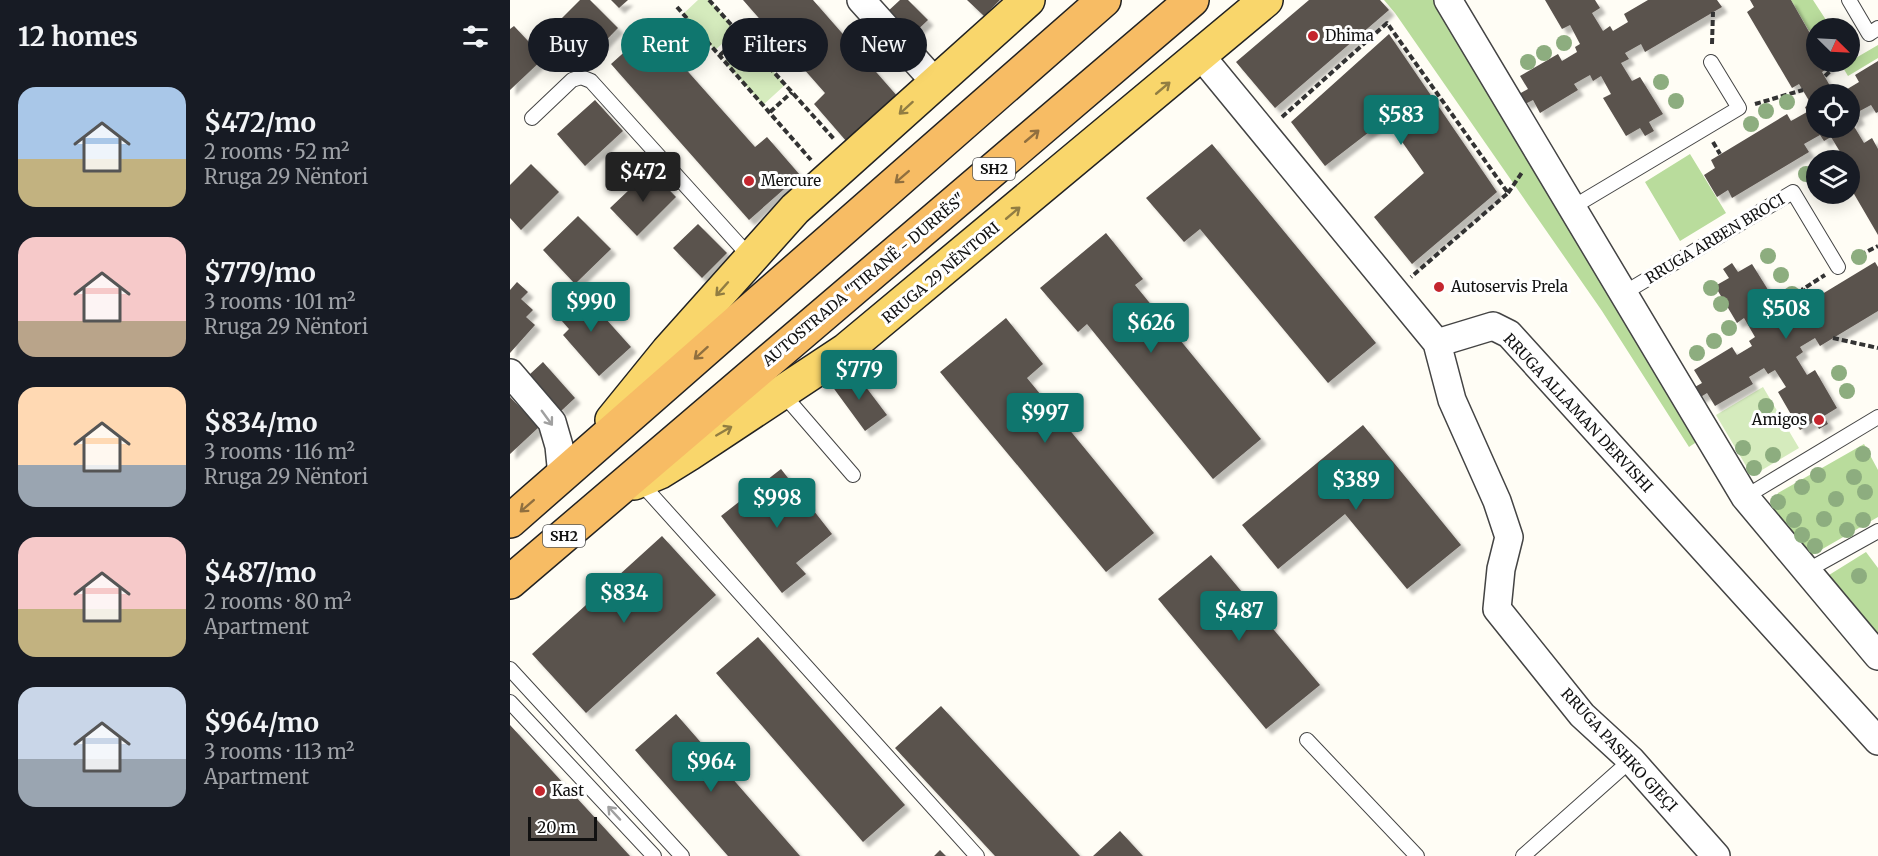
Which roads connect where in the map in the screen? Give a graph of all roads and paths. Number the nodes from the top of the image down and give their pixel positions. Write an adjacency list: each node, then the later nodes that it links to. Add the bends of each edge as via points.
1 (709, 0): 11 (path)
2 (861, 0): 20 (street)
3 (1028, 0): 20 (main road)
4 (1104, 0): 40 (highway, one-way to 40)
5 (1192, 0): 42 (highway, AUTOSTRADA "TIRANË - DURRËS" / SH2, one-way to 5)
6 (1266, 0): 15 (main road, RRUGA 29 NËNTORI)
7 (1448, 0): 29 (street)
8 (1849, 0): 12 (lane, via 1869,34)
9 (677, 7): 14 (path)
10 (1713, 12): 16 (path)
11 (726, 18)
12 (1878, 28)
13 (722, 53): 14 (path)
14 (719, 55): 24 (path)
15 (1201, 56): 26 (street); 38 (main road, RRUGA 29 NËNTORI, one-way to 15, via 885,320)
16 (1712, 62): 23 (lane)
17 (774, 72): 22 (path)
18 (1829, 72): 19 (path)
19 (1825, 76)
20 (935, 82): 30 (main road, one-way to 30, via 795,209)
21 (1803, 90): 23 (path)
22 (792, 92): 24 (path); 27 (path)
23 (1739, 108): 29 (lane)
24 (770, 112): 28 (path)
25 (532, 118): 30 (lane, via 572,80 581,77 591,81)
26 (1265, 133): 32 (street); 32 (path, via 1387,23 1508,193)
27 (837, 142)
28 (814, 164)
29 (1574, 207): 33 (street)
30 (751, 258): 40 (main road, one-way to 40)
31 (1838, 267): 33 (lane, RRUGA ARBEN BROCI, via 1793,192)
32 (1395, 291): 35 (street)
33 (1624, 293): 43 (street)
34 (1833, 338): 36 (path)
35 (1437, 343): 52 (street, RRUGA ALLAMAN DERVISHI, via 1493,326 1509,334); 53 (street, RRUGA PASHKO GJEÇI, via 1452,400 1509,537 1497,609 1582,715)
36 (1878, 348)
37 (510, 373): 40 (street, one-way to 40, via 552,422)
38 (783, 394): 41 (lane); 42 (main road, RRUGA 29 NËNTORI, one-way to 38, via 660,472)
39 (1878, 417): 43 (lane)
40 (569, 470): 44 (highway, one-way to 44)
41 (853, 475)
42 (629, 486): 47 (highway, RRUGA 29 NËNTORI / SH2); 56 (lane)
43 (1745, 496): 46 (street)
44 (510, 521)
45 (1878, 531): 46 (lane)
46 (1808, 570): 48 (street)
47 (510, 582)
48 (1878, 656)
49 (510, 669): 55 (lane)
50 (510, 702): 54 (lane, one-way to 50)
51 (1307, 740): 57 (lane)
52 (1878, 741)
53 (1631, 760): 58 (lane); 59 (street, RRUGA PASHKO GJEÇI)
54 (654, 856)
55 (682, 856)
56 (977, 856)
57 (1417, 856)
58 (1523, 856)
59 (1716, 856)

